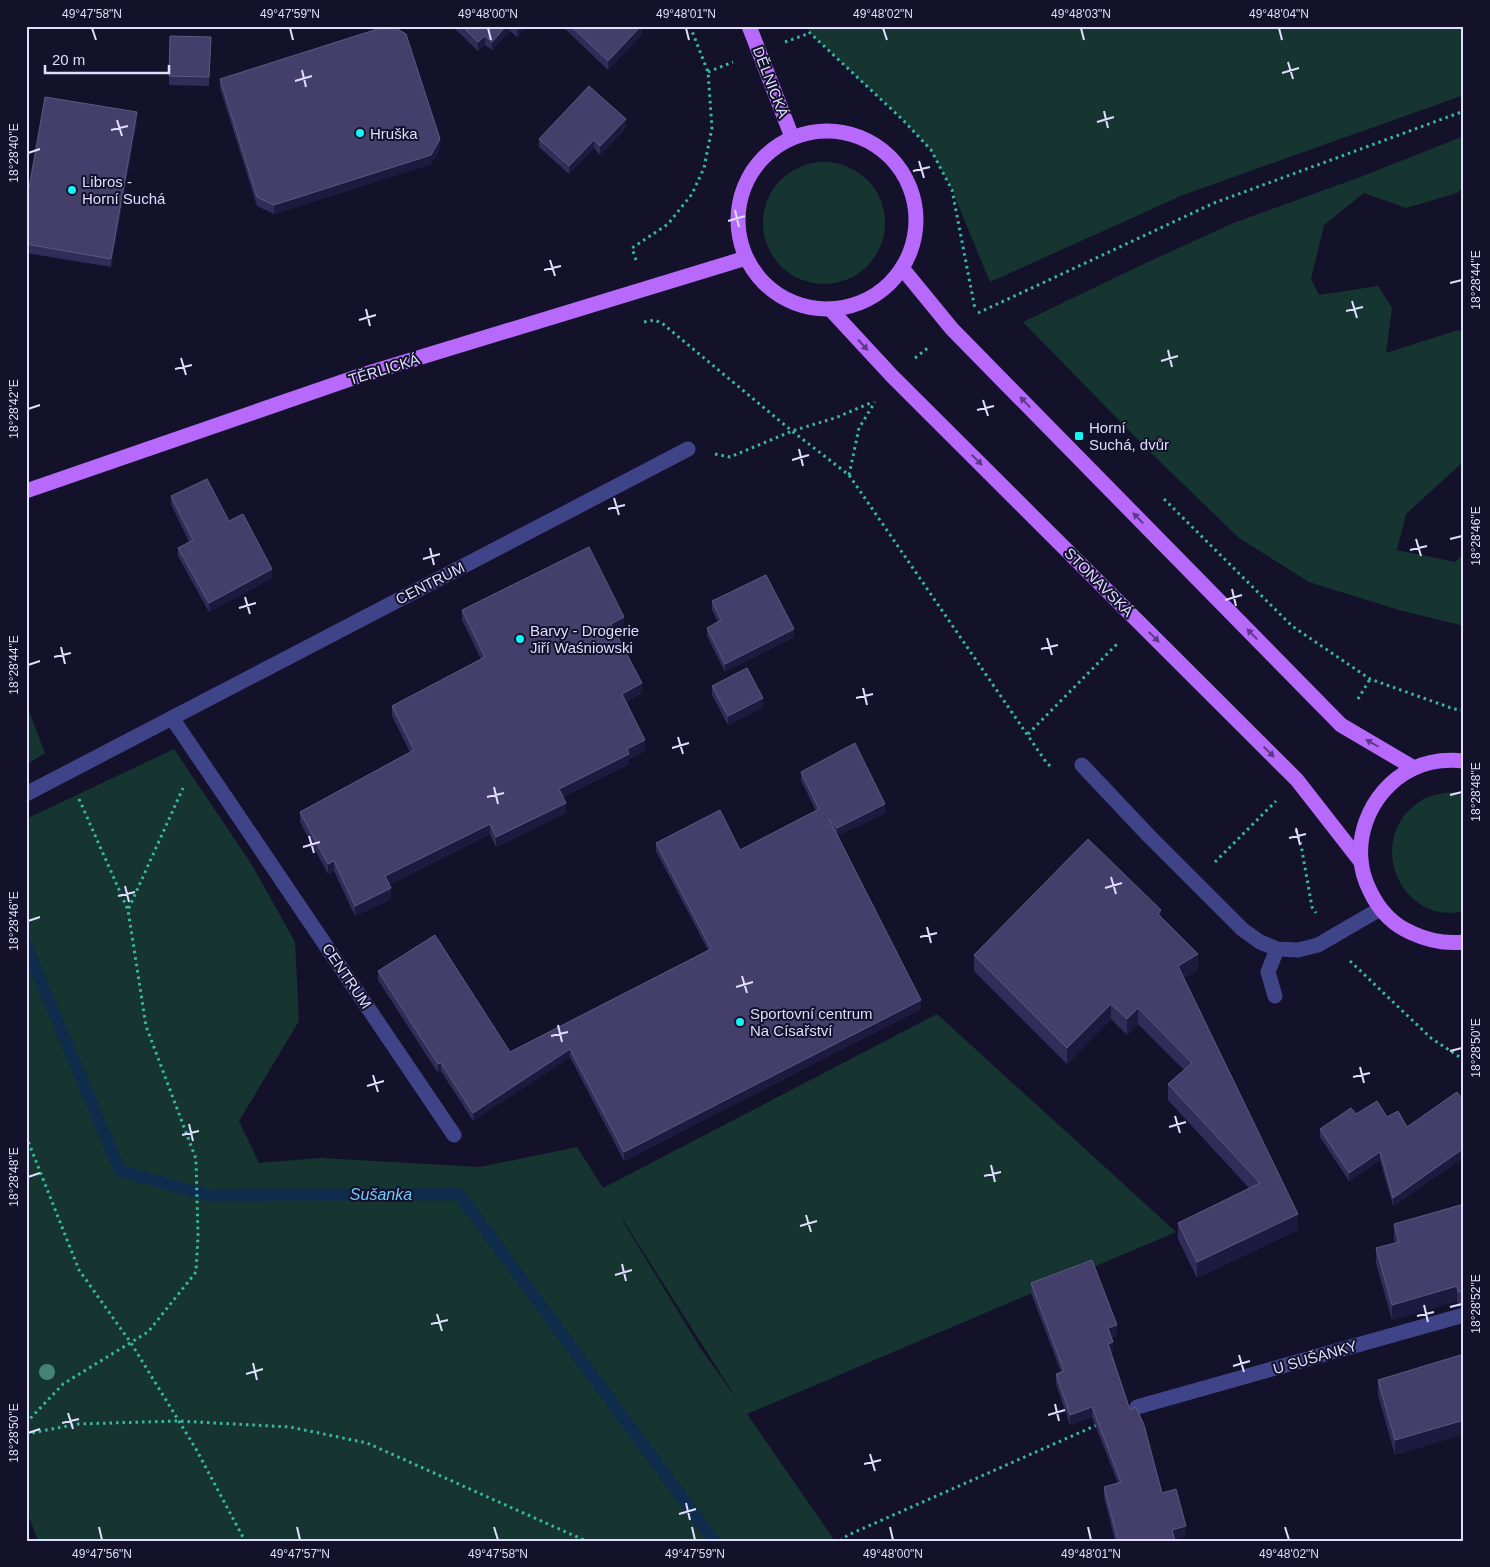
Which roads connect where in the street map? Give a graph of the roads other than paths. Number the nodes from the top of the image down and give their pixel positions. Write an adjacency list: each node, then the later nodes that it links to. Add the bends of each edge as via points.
1 (749, 26): 2 (main road, DĚLNICKÁ)
2 (792, 137): 3 (main road, via 768,152 749,174 739,202 738,230); 4 (main road, via 820,130 848,132 874,144 895,162 910,186 916,214 913,242)
3 (746, 258): 5 (main road, via 757,276 789,301 808,308); 7 (main road, TĚRLICKÁ, via 359,376)
4 (902, 268): 5 (main road, via 871,298 851,306); 11 (main road, one-way to 4, via 1341,725 952,329)
5 (830, 309): 13 (main road, STONAVSKÁ, one-way to 13, via 892,376 1297,780)
6 (688, 449): 8 (street, CENTRUM)
7 (26, 491)
8 (172, 718): 12 (street, CENTRUM); 18 (street, CENTRUM)
9 (1464, 761): 11 (main road, STONAVSKÁ, via 1440,760)
10 (1082, 765): 16 (street, via 1242,929)
11 (1414, 768): 13 (main road, STONAVSKÁ, via 1391,783 1373,804 1364,823)
12 (26, 794)
13 (1361, 862): 14 (main road, STONAVSKÁ, via 1367,886)
14 (1380, 908): 15 (main road, STONAVSKÁ, via 1397,924 1418,936 1439,942); 16 (street, via 1318,945 1298,950)
15 (1464, 942)
16 (1277, 950): 17 (street, via 1268,972)
17 (1276, 996)
18 (454, 1135)
19 (1464, 1315): 20 (street, U SUŠANKY)
20 (1137, 1407)

